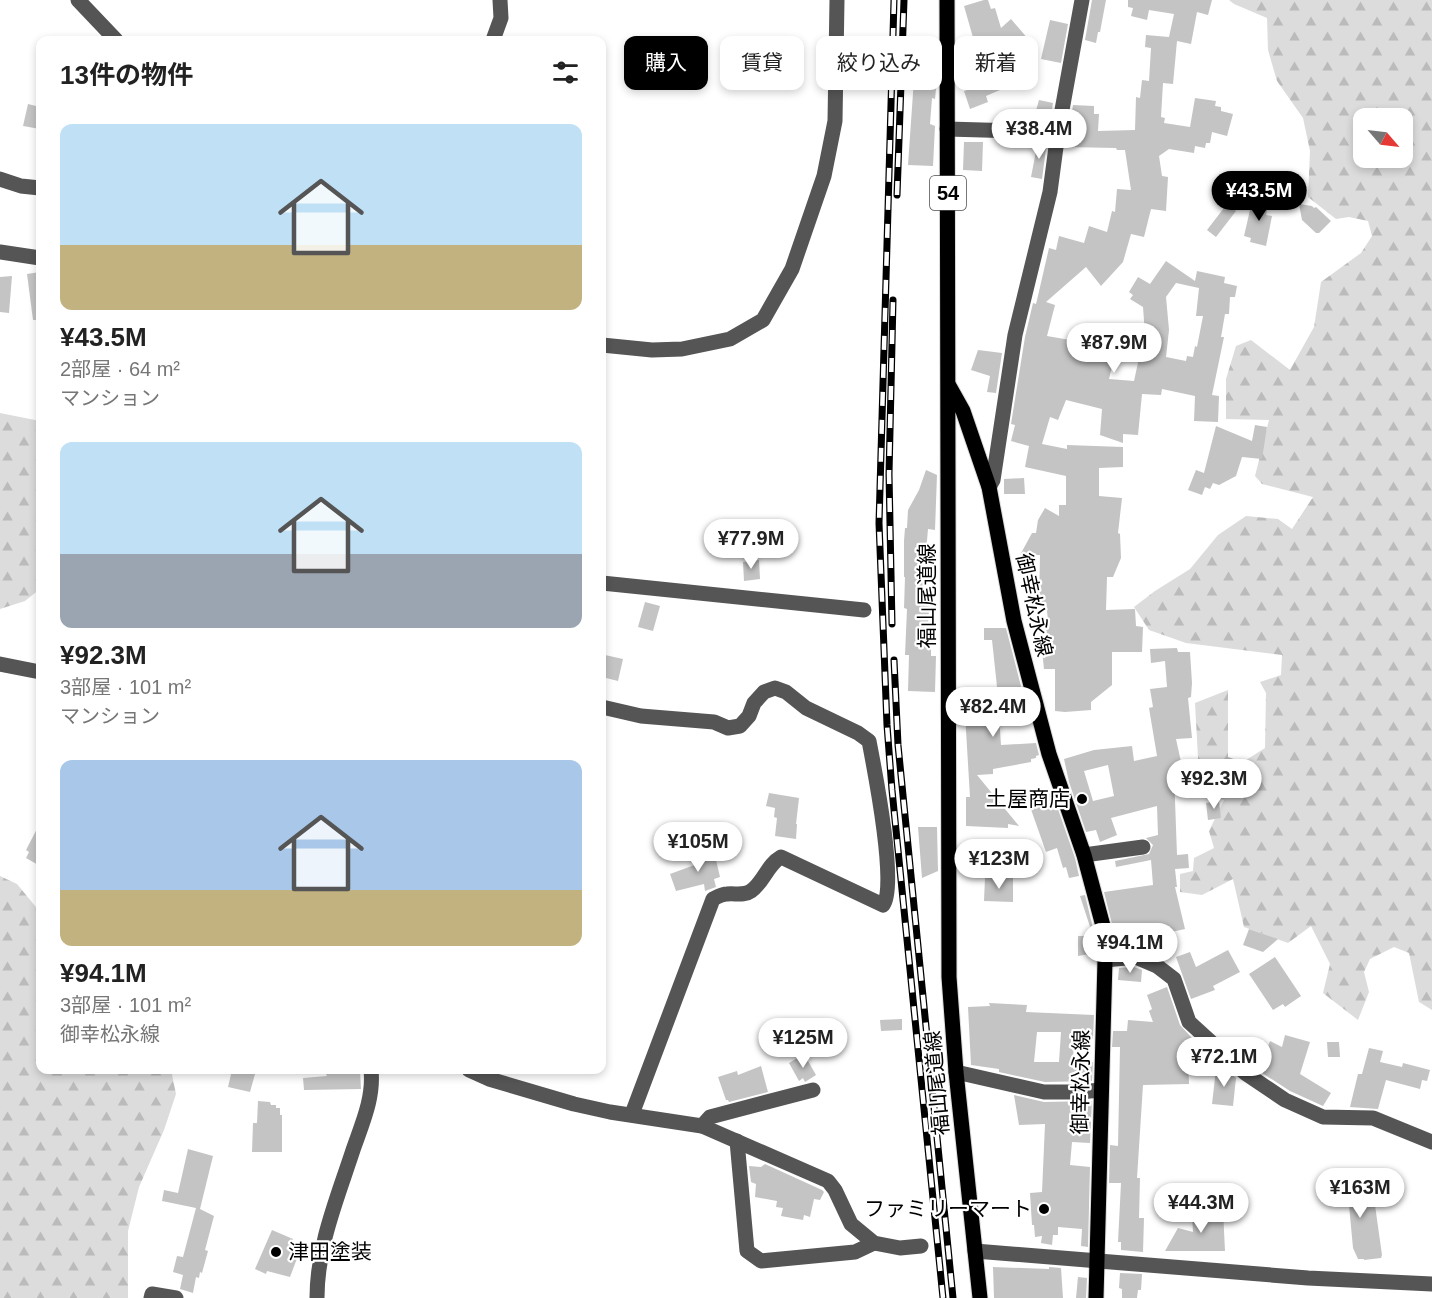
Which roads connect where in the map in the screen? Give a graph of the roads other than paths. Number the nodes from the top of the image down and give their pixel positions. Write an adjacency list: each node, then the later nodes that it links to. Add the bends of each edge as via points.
1 (78, 0): 6 (street)
2 (500, 0): 7 (street, via 501,18)
3 (837, 0): 14 (street, via 835,121 824,176 792,269 762,320 730,339 682,349)
4 (947, 0): 8 (main road, 福山尾道線 / 54)
5 (1082, 0): 9 (street)
6 (112, 36)
7 (494, 36)
8 (948, 129): 9 (street); 15 (main road, 福山尾道線 / 54)
9 (1058, 132): 16 (street, via 1050,192 1015,334)
10 (0, 179): 11 (street)
11 (36, 188)
12 (0, 252): 13 (street)
13 (36, 257)
14 (606, 345)
15 (949, 386): 16 (main road, 御幸松永線, via 963,411); 25 (main road, 福山尾道線 / 54, via 949,965)
16 (989, 487): 23 (main road, 御幸松永線, via 1014,621 1049,754)
17 (606, 583): 18 (street)
18 (864, 610)
19 (0, 664): 20 (street)
20 (36, 671)
21 (606, 708): 30 (street, via 641,716 714,722 728,728 740,726 764,692 775,688 786,692 806,708 868,741 885,844 888,895 883,905 780,858 751,891 713,899)
22 (1143, 847): 23 (street)
23 (1084, 855): 24 (main road, 御幸松永線, via 1103,926)
24 (1105, 960): 29 (main road, 御幸松永線); 33 (street, via 1136,957 1174,979 1189,1022 1245,1073 1285,1100 1323,1117 1373,1118)
25 (956, 1072): 29 (street, via 1044,1092); 36 (main road, 福山尾道線 / 54)
26 (371, 1074): 41 (street, via 370,1101 325,1233 317,1272)
27 (478, 1074): 30 (street, via 574,1104)
28 (813, 1090): 31 (street, via 710,1117)
29 (1101, 1090): 37 (main road, 御幸松永線)
30 (632, 1114): 31 (street)
31 (702, 1126): 32 (street)
32 (738, 1141): 34 (street, via 828,1181 851,1224); 34 (street, via 747,1251 751,1256 761,1261 855,1252)
33 (1432, 1142)
34 (874, 1243): 35 (street, via 900,1248)
35 (921, 1246)
36 (975, 1251): 37 (street); 42 (main road, 福山尾道線 / 54)
37 (1098, 1261): 38 (street); 43 (main road, 御幸松永線)
38 (1432, 1284)
39 (151, 1298): 40 (street, via 152,1294)
40 (176, 1298)
41 (317, 1298)
42 (980, 1298)
43 (1096, 1298)

